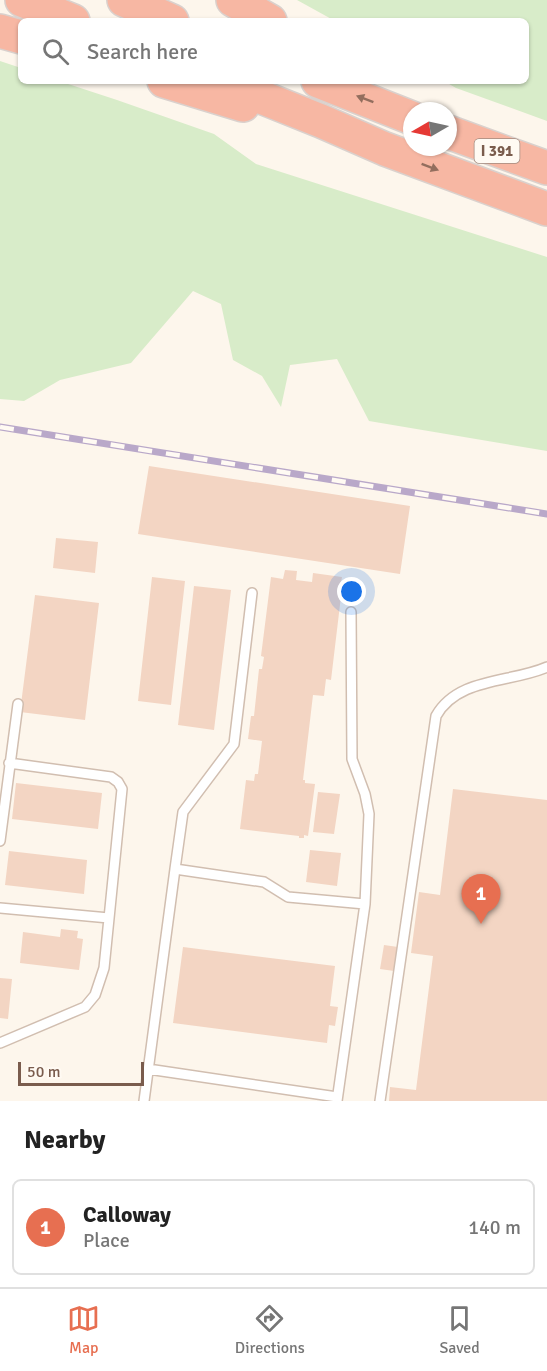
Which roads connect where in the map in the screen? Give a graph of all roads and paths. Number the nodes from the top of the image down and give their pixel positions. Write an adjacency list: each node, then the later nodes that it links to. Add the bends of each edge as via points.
1 (22, 0): 4 (highway)
2 (124, 0): 5 (highway)
3 (233, 0): 6 (highway)
4 (66, 18)
5 (165, 18)
6 (265, 18)
7 (0, 31): 8 (highway)
8 (18, 36)
9 (174, 84): 17 (highway)
10 (228, 84): 17 (highway, I 391)
11 (326, 84): 14 (highway, one-way to 11)
12 (386, 84): 13 (highway)
13 (419, 102)
14 (403, 114)
15 (457, 122): 18 (highway)
16 (457, 135): 18 (highway, I 391)
17 (385, 149): 19 (highway, I 391, one-way to 19)
18 (542, 166)
19 (547, 209)
20 (252, 593): 26 (lane, via 234,744 183,812)
21 (351, 612): 27 (lane, via 352,759 369,814)
22 (547, 667): 34 (lane, via 466,690 447,702 436,716)
23 (18, 704): 24 (lane)
24 (9, 764): 25 (lane); 29 (lane, via 111,777 118,782 122,789)
25 (0, 841)
26 (175, 869): 27 (lane, via 264,882 288,897); 31 (lane)
27 (365, 904): 32 (lane)
28 (0, 908): 29 (lane)
29 (109, 918): 30 (lane, via 104,968 95,995 85,1007)
30 (0, 1043)
31 (148, 1069): 32 (lane); 33 (lane)
32 (337, 1099)
33 (144, 1101)
34 (380, 1101)

